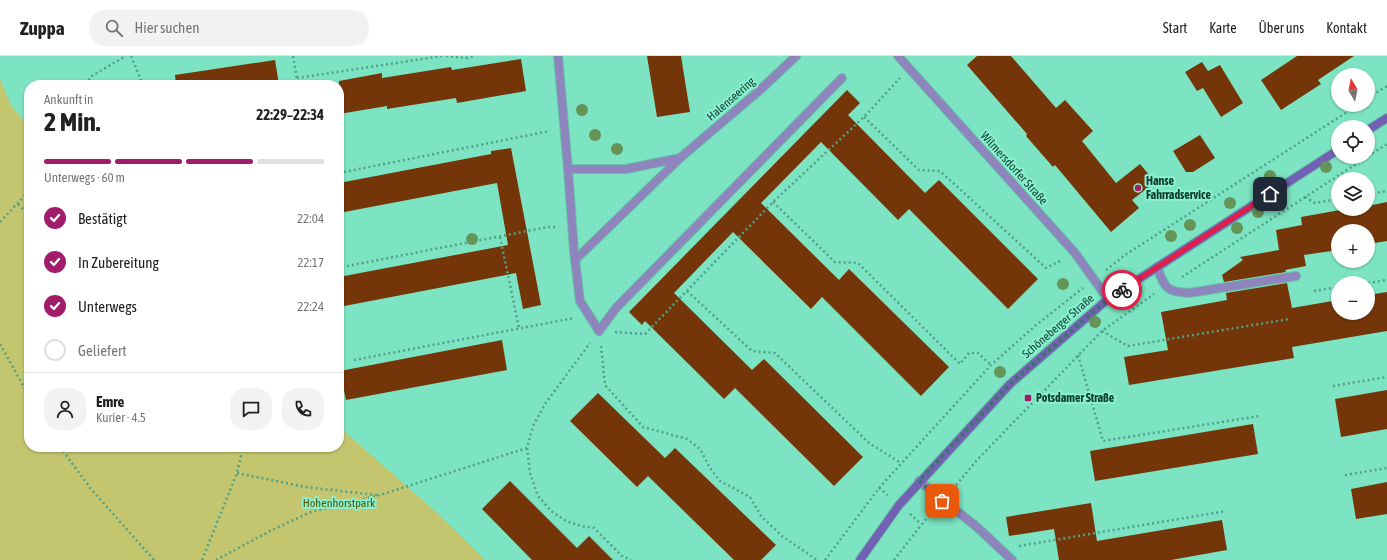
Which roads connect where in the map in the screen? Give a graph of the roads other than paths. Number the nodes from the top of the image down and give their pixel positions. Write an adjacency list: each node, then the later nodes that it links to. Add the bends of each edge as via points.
1 (558, 56): 9 (street)
2 (796, 56): 8 (street, Halenseering)
3 (898, 56): 13 (street, Wilmersdorfer Straße, via 1075,253)
4 (842, 78): 10 (street, via 616,308 599,331 580,301)
5 (1387, 118): 6 (street)
6 (1375, 126)
7 (1331, 155): 11 (street, Schöneberger Straße)
8 (680, 158): 9 (street, Halenseering, via 626,169); 10 (street, Halenseering)
9 (568, 169): 10 (street)
10 (575, 260)
11 (1157, 267): 12 (street, via 1163,283 1173,292 1190,293); 13 (street, Schöneberger Straße)
12 (1296, 276)
13 (1108, 299): 14 (street, Schöneberger Straße, via 1010,384)
14 (919, 481): 15 (street, Schöneberger Straße); 16 (street)
15 (860, 560)
16 (1012, 560)

